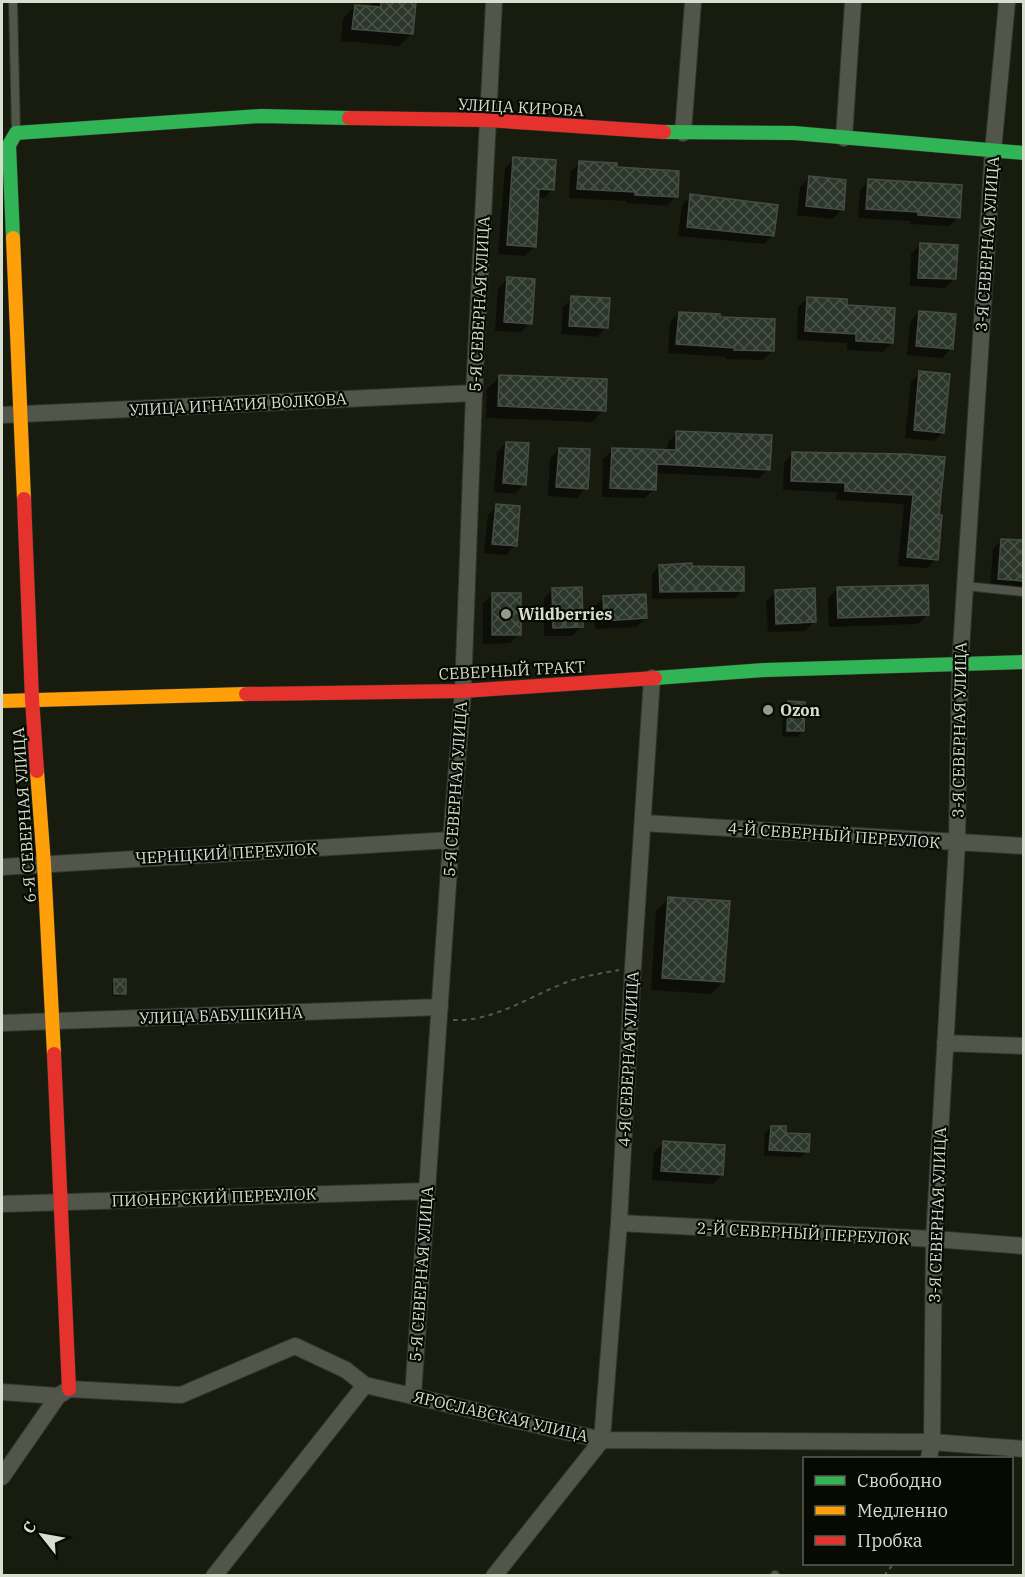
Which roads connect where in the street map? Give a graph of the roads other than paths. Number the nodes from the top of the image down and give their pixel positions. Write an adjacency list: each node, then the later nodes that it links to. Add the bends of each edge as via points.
1 (13, 2): 9 (lane)
2 (494, 2): 6 (street, 5-Я СЕВЕРНАЯ УЛИЦА)
3 (693, 2): 7 (street)
4 (853, 2): 8 (street)
5 (1013, 5): 10 (street, 3-Я СЕВЕРНАЯ УЛИЦА)
6 (487, 120): 7 (street, УЛИЦА КИРОВА); 9 (street, УЛИЦА КИРОВА, via 261,116); 12 (street, 5-Я СЕВЕРНАЯ УЛИЦА)
7 (683, 133): 8 (street, УЛИЦА КИРОВА, via 794,133)
8 (844, 138): 10 (street, УЛИЦА КИРОВА)
9 (9, 141): 14 (street, 6-Я СЕВЕРНАЯ УЛИЦА)
10 (993, 151): 11 (street, УЛИЦА КИРОВА); 15 (street, 3-Я СЕВЕРНАЯ УЛИЦА)
11 (1023, 153)
12 (474, 393): 14 (street, УЛИЦА ИГНАТИЯ ВОЛКОВА); 20 (street, 5-Я СЕВЕРНАЯ УЛИЦА)
13 (2, 415): 14 (street, УЛИЦА ИГНАТИЯ ВОЛКОВА)
14 (20, 415): 21 (street, 6-Я СЕВЕРНАЯ УЛИЦА)
15 (965, 586): 16 (lane); 18 (street, 3-Я СЕВЕРНАЯ УЛИЦА)
16 (1023, 592)
17 (1023, 662): 18 (street, СЕВЕРНЫЙ ТРАКТ)
18 (960, 665): 19 (street, СЕВЕРНЫЙ ТРАКТ, via 765,670); 25 (street, 3-Я СЕВЕРНАЯ УЛИЦА)
19 (652, 678): 20 (street, СЕВЕРНЫЙ ТРАКТ); 23 (street, 4-Я СЕВЕРНАЯ УЛИЦА)
20 (463, 691): 21 (street, СЕВЕРНЫЙ ТРАКТ); 24 (street, 5-Я СЕВЕРНАЯ УЛИЦА)
21 (32, 699): 22 (street, СЕВЕРНЫЙ ТРАКТ); 27 (street, 6-Я СЕВЕРНАЯ УЛИЦА)
22 (2, 701)
23 (644, 823): 25 (street, 4-Й СЕВЕРНЫЙ ПЕРЕУЛОК); 37 (street, 4-Я СЕВЕРНАЯ УЛИЦА)
24 (451, 840): 27 (street, ЧЕРНЦКИЙ ПЕРЕУЛОК); 29 (street, 5-Я СЕВЕРНАЯ УЛИЦА)
25 (957, 843): 26 (street, 4-Й СЕВЕРНЫЙ ПЕРЕУЛОК); 32 (street, 3-Я СЕВЕРНАЯ УЛИЦА)
26 (1023, 846)
27 (44, 864): 28 (street, ЧЕРНЦКИЙ ПЕРЕУЛОК); 30 (street, 6-Я СЕВЕРНАЯ УЛИЦА)
28 (2, 867)
29 (439, 1013): 30 (street, УЛИЦА БАБУШКИНА); 34 (street, 5-Я СЕВЕРНАЯ УЛИЦА)
30 (53, 1021): 31 (street, УЛИЦА БАБУШКИНА); 35 (street, 6-Я СЕВЕРНАЯ УЛИЦА)
31 (2, 1023)
32 (945, 1043): 33 (street); 38 (street, 3-Я СЕВЕРНАЯ УЛИЦА)
33 (1023, 1046)
34 (427, 1191): 35 (street, ПИОНЕРСКИЙ ПЕРЕУЛОК); 43 (street, 5-Я СЕВЕРНАЯ УЛИЦА)
35 (60, 1202): 36 (street, ПИОНЕРСКИЙ ПЕРЕУЛОК); 42 (street, 6-Я СЕВЕРНАЯ УЛИЦА)
36 (2, 1204)
37 (619, 1223): 38 (street, 2-Й СЕВЕРНЫЙ ПЕРЕУЛОК); 44 (street, 4-Я СЕВЕРНАЯ УЛИЦА)
38 (934, 1239): 39 (street, 2-Й СЕВЕРНЫЙ ПЕРЕУЛОК); 46 (street, 3-Я СЕВЕРНАЯ УЛИЦА)
39 (1023, 1246)
40 (365, 1385): 42 (street, ЯРОСЛАВСКАЯ УЛИЦА, via 346,1370 295,1346 181,1395); 43 (street, ЯРОСЛАВСКАЯ УЛИЦА); 48 (street)
41 (2, 1392): 42 (street, ЯРОСЛАВСКАЯ УЛИЦА)
42 (63, 1393): 47 (street)
43 (413, 1396): 44 (street, ЯРОСЛАВСКАЯ УЛИЦА)
44 (602, 1440): 46 (street, ЯРОСЛАВСКАЯ УЛИЦА); 49 (street)
45 (1023, 1449): 46 (street, ЯРОСЛАВСКАЯ УЛИЦА)
46 (931, 1450)
47 (2, 1477)
48 (214, 1575)
49 (494, 1575)

